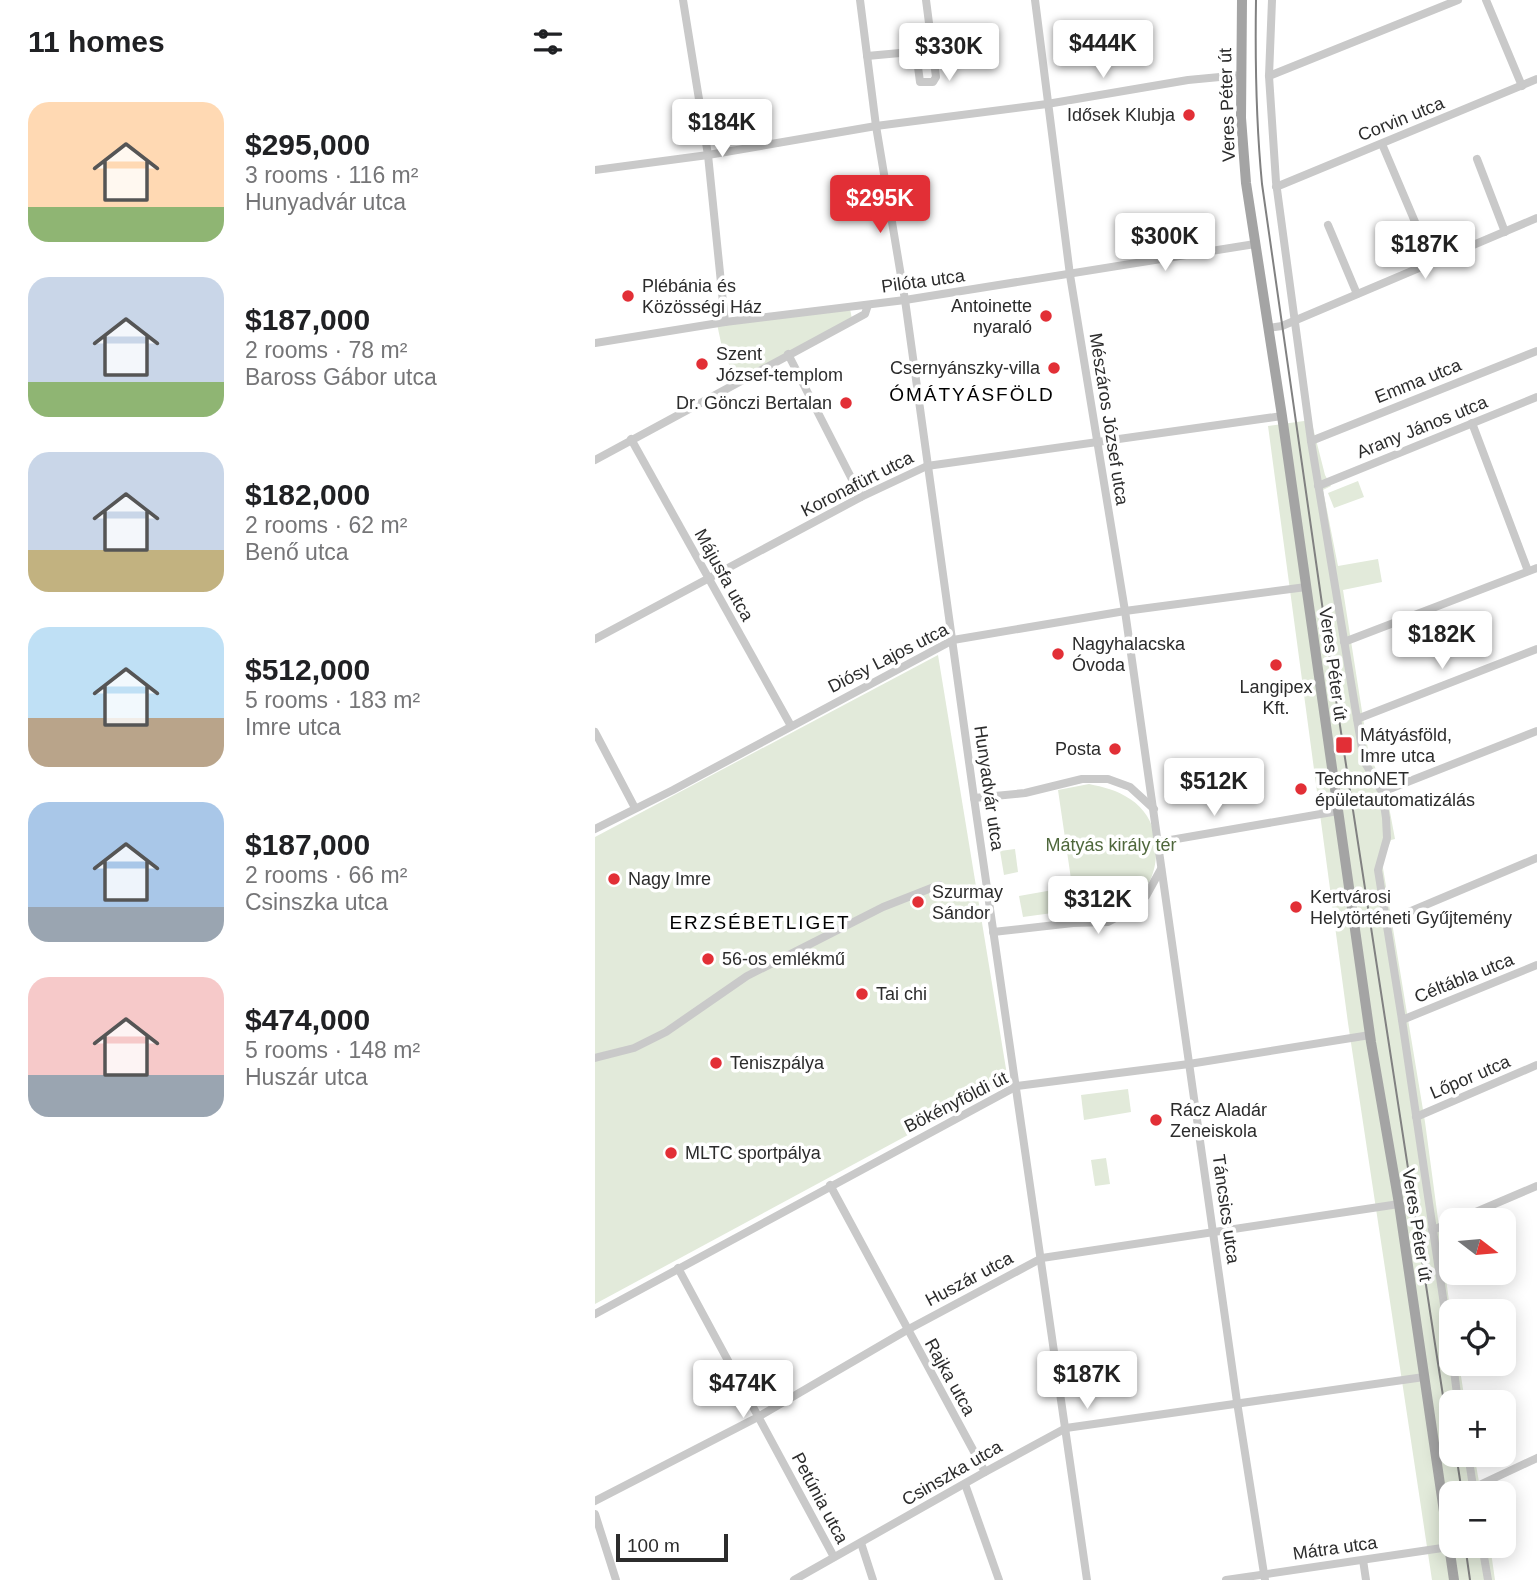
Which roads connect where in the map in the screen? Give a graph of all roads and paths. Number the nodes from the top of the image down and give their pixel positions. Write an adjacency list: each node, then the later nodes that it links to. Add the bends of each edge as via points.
1 (684, 0): 19 (street)
2 (860, 0): 11 (street, Hunyadvár utca)
3 (926, 0): 9 (street)
4 (1035, 0): 16 (street, Mészáros József utca)
5 (1242, 0): 12 (main road, Veres Péter út)
6 (1272, 0): 13 (street, Veres Péter út)
7 (1458, 0): 13 (street)
8 (1486, 0): 15 (street)
9 (933, 50): 10 (street); 10 (street, via 936,77 926,84 920,82)
10 (916, 52): 11 (street)
11 (867, 56): 17 (street, Hunyadvár utca)
12 (1241, 75): 16 (street); 26 (main road, Veres Péter út, via 1242,140)
13 (1269, 76): 22 (street, Veres Péter út)
14 (1537, 79): 15 (street, Corvin utca)
15 (1522, 86): 18 (street, Corvin utca)
16 (1047, 104): 17 (street); 28 (street, Mészáros József utca)
17 (876, 126): 19 (street); 30 (street, Hunyadvár utca)
18 (1382, 144): 22 (street, Corvin utca); 27 (street)
19 (708, 155): 21 (street); 33 (street)
20 (1477, 159): 25 (street)
21 (595, 170)
22 (1276, 187): 32 (street, Veres Péter út)
23 (1537, 218): 25 (street)
24 (1328, 225): 29 (street)
25 (1505, 232): 27 (street)
26 (1255, 244): 28 (street, Pilóta utca); 34 (main road, Veres Péter út)
27 (1432, 262): 29 (street)
28 (1070, 275): 30 (street, Pilóta utca); 43 (street, Mészáros József utca)
29 (1357, 294): 32 (street)
30 (905, 300): 31 (street, Pilóta utca); 45 (street, Hunyadvár utca)
31 (868, 305): 33 (street, Pilóta utca); 37 (street, via 865,314)
32 (1294, 321): 34 (street); 42 (street, Veres Péter út)
33 (725, 322): 35 (street, Pilóta utca)
34 (1268, 328): 39 (main road, Veres Péter út)
35 (595, 343)
36 (1537, 351): 42 (street, Emma utca)
37 (788, 354): 41 (street); 47 (street)
38 (1537, 397): 40 (street, Arany János utca)
39 (1282, 416): 43 (street, Koronafürt utca); 50 (main road, Veres Péter út)
40 (1472, 423): 46 (street, Arany János utca); 48 (street)
41 (631, 439): 44 (street); 49 (street, Májusfa utca)
42 (1311, 441): 46 (street, Veres Péter út)
43 (1096, 443): 45 (street, Koronafürt utca); 51 (street, Mészáros József utca)
44 (595, 460)
45 (927, 466): 47 (street, Koronafürt utca); 53 (street, Hunyadvár utca)
46 (1318, 486): 54 (street, Veres Péter út)
47 (861, 497): 49 (street, Koronafürt utca)
48 (1533, 570): 54 (street)
49 (707, 579): 52 (street, Koronafürt utca); 57 (street, Májusfa utca)
50 (1306, 587): 51 (street, Diósy Lajos utca); 64 (main road, Veres Péter út)
51 (1125, 611): 53 (street, Diósy Lajos utca); 63 (street, Mészáros József utca)
52 (595, 639)
53 (953, 640): 57 (street, Diósy Lajos utca); 61 (street, Hunyadvár utca)
54 (1345, 642): 56 (street, Veres Péter út)
55 (1537, 649): 56 (street)
56 (1357, 719): 60 (street, Veres Péter út, via 1364,761)
57 (791, 726): 62 (street, Diósy Lajos utca)
58 (1537, 731): 60 (street)
59 (595, 732): 62 (street)
60 (1382, 792): 70 (street, Veres Péter út, via 1387,838 1378,870)
61 (974, 798): 63 (street, via 1025,793 1082,779 1108,779 1130,787); 71 (street, Hunyadvár utca)
62 (635, 808): 65 (street, Diósy Lajos utca)
63 (1154, 809): 66 (street, Mészáros József utca)
64 (1338, 811): 66 (street); 74 (main road, Veres Péter út)
65 (595, 829)
66 (1159, 842): 68 (street, Táncsics utca)
67 (1537, 858): 70 (street)
68 (1161, 869): 71 (street, via 1146,896 1108,922); 76 (street, Táncsics utca)
69 (939, 885): 75 (street, via 884,907 747,976 635,1048)
70 (1385, 922): 73 (street, Veres Péter út)
71 (993, 932): 78 (street, Hunyadvár utca)
72 (1537, 965): 73 (street, Céltábla utca)
73 (1402, 1020): 79 (street, Veres Péter út)
74 (1370, 1035): 76 (street, Bökényföldi út); 82 (main road, Veres Péter út)
75 (595, 1058)
76 (1189, 1064): 78 (street, Bökényföldi út); 86 (street, Táncsics utca)
77 (1537, 1065): 79 (street, Lőpor utca)
78 (1017, 1086): 80 (street, Bökényföldi út); 87 (street, Hunyadvár utca)
79 (1416, 1117): 85 (street, Veres Péter út)
80 (830, 1185): 88 (street, Bökényföldi út); 91 (street, Rajka utca)
81 (1537, 1186): 83 (street)
82 (1399, 1204): 86 (street, Huszár utca); 92 (main road, Veres Péter út)
83 (1485, 1208)
84 (1439, 1227): 85 (street)
85 (1432, 1230): 89 (street, Veres Péter út)
86 (1213, 1233): 87 (street, Huszár utca); 93 (street, Táncsics utca)
87 (1042, 1258): 91 (street, Huszár utca); 95 (street, Hunyadvár utca)
88 (678, 1268): 90 (street, Bökényföldi út); 94 (street, Petúnia utca)
89 (1443, 1299)
90 (595, 1314)
91 (907, 1330): 94 (street, Huszár utca); 97 (street, Rajka utca)
92 (1424, 1377): 93 (street, Csinszka utca); 98 (main road, Veres Péter út)
93 (1237, 1402): 95 (street, Csinszka utca); 109 (street, Táncsics utca)
94 (758, 1417): 101 (street, Huszár utca); 105 (street, Petúnia utca)
95 (1066, 1429): 97 (street, Csinszka utca); 114 (street, Hunyadvár utca)
96 (1537, 1458): 99 (street)
97 (985, 1472): 100 (street, Csinszka utca)
98 (1439, 1481)
99 (1491, 1481)
100 (965, 1484): 103 (street, Csinszka utca); 113 (street)
101 (595, 1501)
102 (595, 1514): 110 (street)
103 (861, 1543): 105 (street, Csinszka utca); 112 (street)
104 (1439, 1549): 108 (street, Mátra utca)
105 (834, 1558): 111 (street, Csinszka utca)
106 (1451, 1558): 117 (main road, Veres Péter út)
107 (1484, 1558): 118 (street)
108 (1363, 1560): 109 (street, Mátra utca); 116 (street)
109 (1265, 1577): 115 (street, Mátra utca)
110 (616, 1580)
111 (794, 1580)
112 (873, 1580)
113 (999, 1580)
114 (1087, 1580)
115 (1226, 1580)
116 (1366, 1580)
117 (1454, 1580)
118 (1488, 1580)

